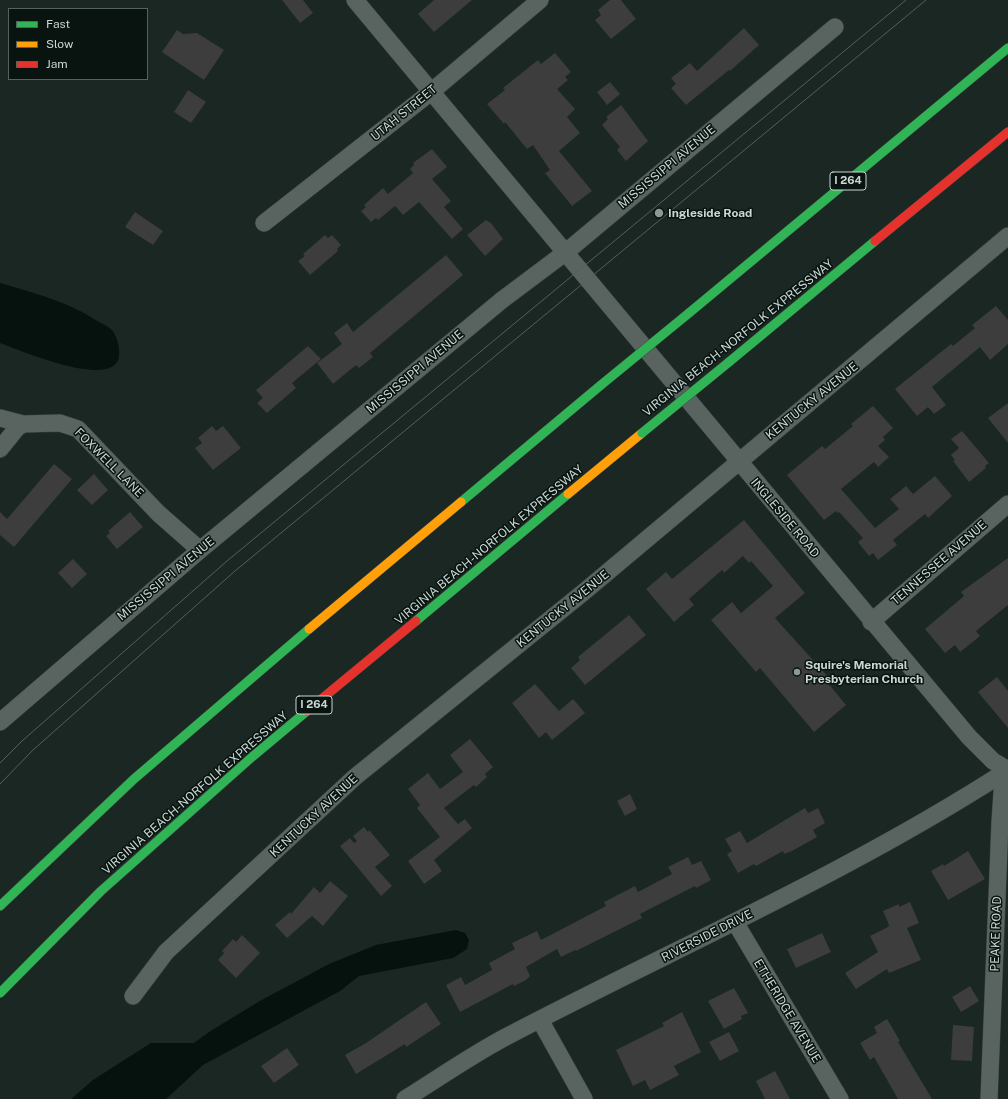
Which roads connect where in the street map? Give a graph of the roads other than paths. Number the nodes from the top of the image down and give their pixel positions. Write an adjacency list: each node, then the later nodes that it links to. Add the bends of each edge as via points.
1 (355, 0): 5 (street, INGLESIDE ROAD)
2 (540, 0): 5 (street, UTAH STREET)
3 (835, 27): 9 (street, MISSISSIPPI AVENUE)
4 (1008, 48): 19 (highway, I 264, bridge, via 251,676 167,748 43,862)
5 (431, 92): 7 (street, UTAH STREET); 9 (street, INGLESIDE ROAD)
6 (1008, 132): 21 (highway, VIRGINIA BEACH-NORFOLK EXPRESSWAY / I 264, bridge, via 217,788 101,891)
7 (264, 223)
8 (1008, 236): 13 (street, KENTUCKY AVENUE)
9 (566, 252): 13 (street, INGLESIDE ROAD); 15 (street, MISSISSIPPI AVENUE, via 502,300)
10 (0, 418): 11 (street, FOXWELL LANE)
11 (23, 424): 12 (street); 15 (street, FOXWELL LANE, via 60,423 78,429 158,513)
12 (0, 450)
13 (738, 462): 16 (street, INGLESIDE ROAD); 22 (street, KENTUCKY AVENUE, via 585,591 355,777 166,952)
14 (1008, 504): 16 (street, TENNESSEE AVENUE)
15 (200, 550): 17 (street, MISSISSIPPI AVENUE)
16 (871, 622): 18 (street, INGLESIDE ROAD, via 969,737 993,761)
17 (0, 722)
18 (1008, 770): 20 (street, RIVERSIDE DRIVE, via 950,808); 27 (street, PEAKE ROAD, via 1002,792 1000,822)
19 (0, 906)
20 (735, 922): 23 (street, RIVERSIDE DRIVE); 26 (street, ETHERIDGE AVENUE)
21 (0, 993)
22 (133, 996)
23 (540, 1020): 24 (street, RIVERSIDE DRIVE, via 501,1040); 25 (street)
24 (405, 1099)
25 (584, 1099)
26 (840, 1099)
27 (990, 1099)

